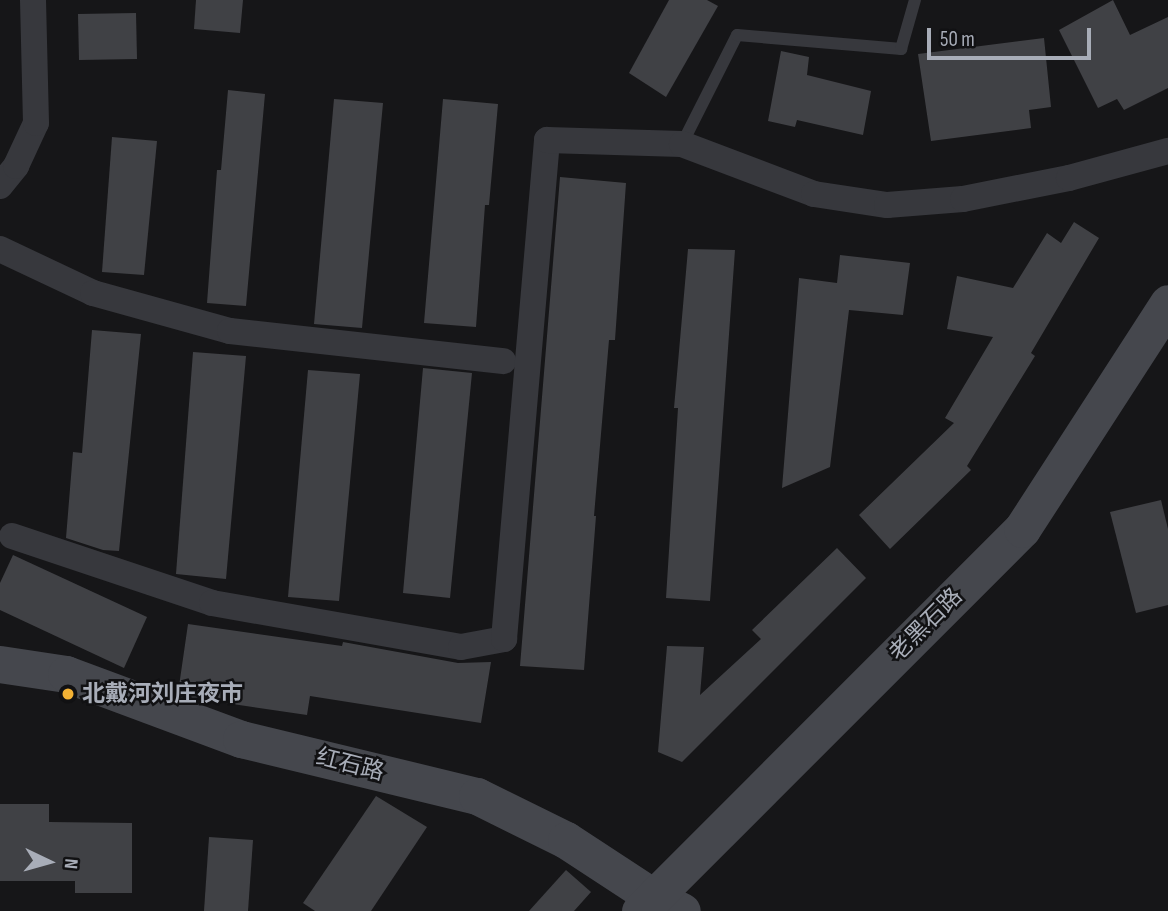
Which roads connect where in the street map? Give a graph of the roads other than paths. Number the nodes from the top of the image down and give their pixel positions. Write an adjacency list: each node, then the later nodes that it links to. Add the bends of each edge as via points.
1 (33, 0): 5 (street, via 37,122 16,166)
2 (915, 0): 3 (lane, via 901,49 737,35)
3 (682, 144): 4 (street, via 814,194 887,205 963,199 1069,178); 9 (street, via 547,140 504,639 461,647 212,603)
4 (1168, 151)
5 (0, 186)
6 (0, 249): 8 (street, via 93,293 230,331)
7 (1168, 303): 11 (main road, 老黑石路, via 1022,529)
8 (503, 361)
9 (12, 536)
10 (0, 664): 11 (main road, 红石路, via 66,674 241,739 477,796 566,840)
11 (658, 906)

